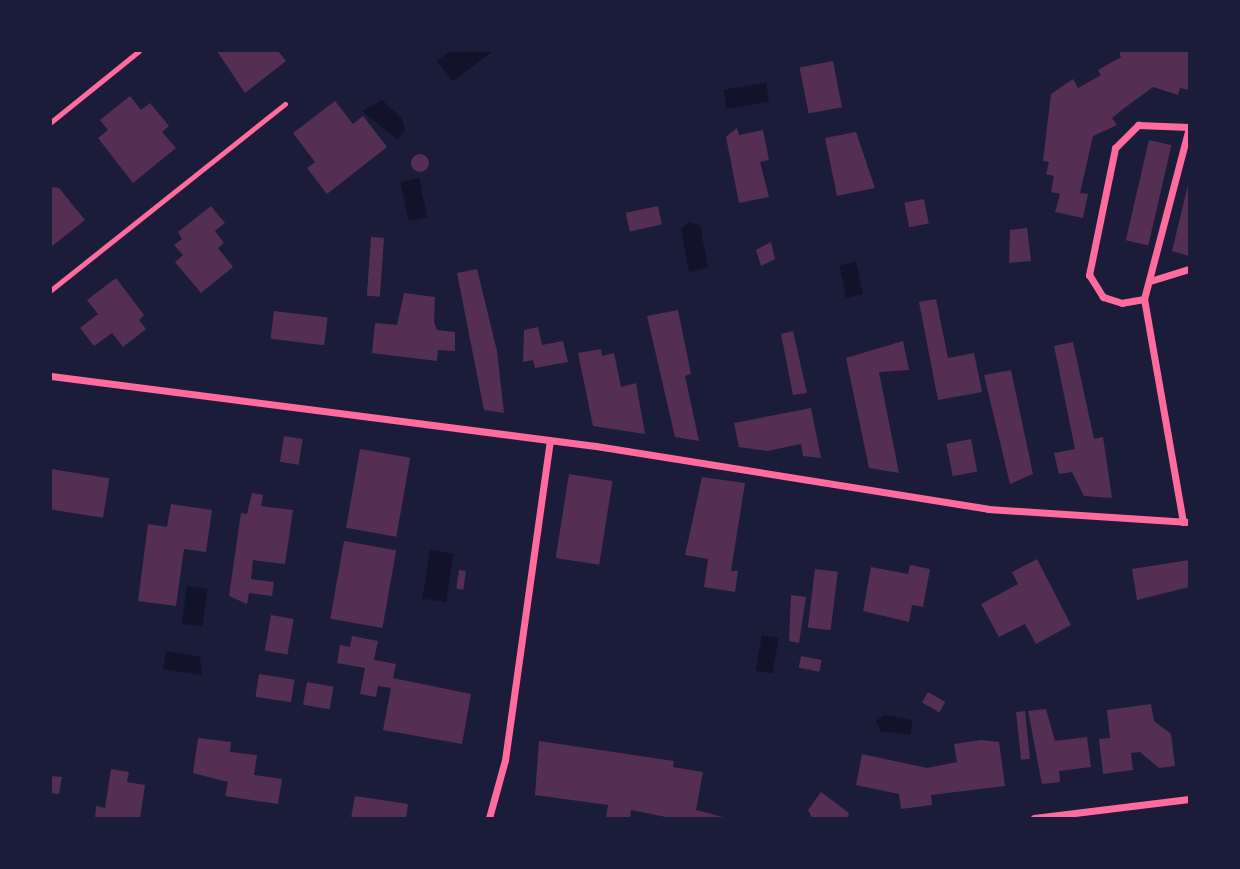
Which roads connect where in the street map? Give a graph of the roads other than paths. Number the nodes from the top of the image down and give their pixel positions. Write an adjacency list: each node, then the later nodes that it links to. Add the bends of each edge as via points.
1 (139, 51): 3 (lane)
2 (285, 104): 7 (lane)
3 (51, 122)
4 (1189, 128): 6 (street); 8 (street, via 1138,125 1115,148 1089,275 1103,297 1122,303)
5 (1189, 270): 6 (street)
6 (1150, 281): 8 (street)
7 (51, 290)
8 (1144, 299): 11 (street)
9 (51, 376): 10 (street)
10 (550, 440): 11 (street, via 988,509); 14 (street, via 505,760)
11 (1186, 522)
12 (1189, 799): 13 (street)
13 (1118, 809): 15 (street); 16 (street)
14 (489, 818)
15 (1034, 818)
16 (1119, 818)

